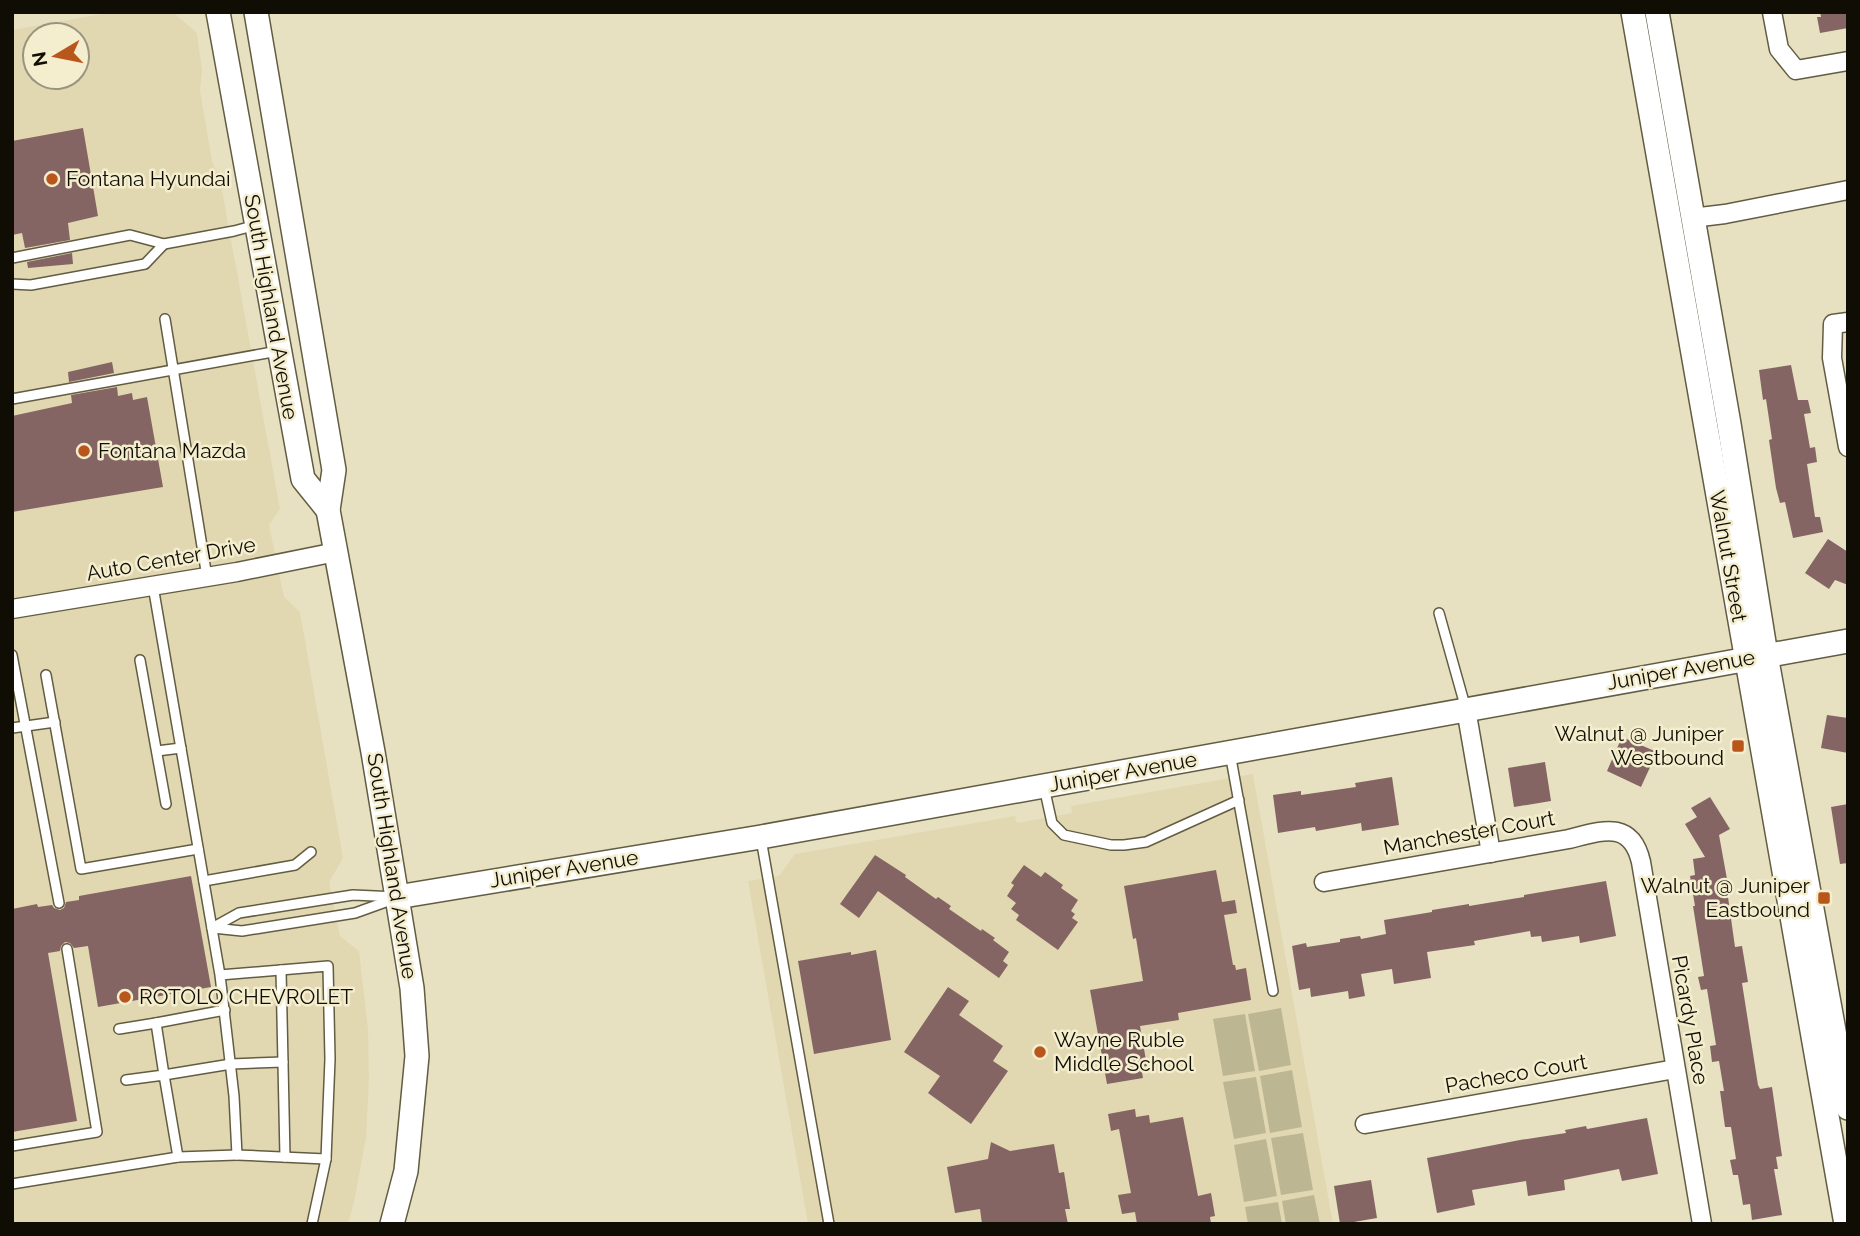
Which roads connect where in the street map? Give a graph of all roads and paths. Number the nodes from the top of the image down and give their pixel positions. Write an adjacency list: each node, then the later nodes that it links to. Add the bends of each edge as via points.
1 (218, 12): 9 (street, South Highland Avenue)
2 (256, 12): 19 (street, South Highland Avenue, via 334,470)
3 (1633, 12): 27 (street, Walnut Street)
4 (1657, 12): 8 (street, Walnut Street)
5 (1772, 12): 6 (street, via 1779,49 1796,70)
6 (1848, 61)
7 (1848, 190): 8 (street)
8 (1692, 218): 27 (street, Walnut Street, via 1729,424)
9 (256, 225): 10 (lane); 15 (street, South Highland Avenue)
10 (164, 244): 11 (lane, via 130,235); 12 (lane, via 145,264 31,285)
11 (12, 258)
12 (12, 284)
13 (164, 319): 16 (lane)
14 (1841, 323): 18 (street, via 1832,358)
15 (279, 350): 16 (lane); 19 (street, South Highland Avenue, via 303,479)
16 (173, 369): 17 (lane); 21 (lane)
17 (12, 399)
18 (1848, 447)
19 (328, 510): 20 (street, South Highland Avenue)
20 (336, 552): 21 (street, Auto Center Drive); 47 (street, South Highland Avenue)
21 (207, 577): 22 (street, Auto Center Drive)
22 (153, 586): 23 (street, Auto Center Drive); 34 (lane)
23 (12, 609)
24 (1439, 613): 30 (lane)
25 (1848, 641): 27 (street, Juniper Avenue)
26 (12, 656): 32 (lane)
27 (1756, 657): 30 (street, Juniper Avenue); 60 (street, Walnut Street); 75 (street, Walnut Street)
28 (140, 660): 35 (lane)
29 (46, 675): 31 (lane)
30 (1466, 709): 36 (street, Juniper Avenue); 44 (street)
31 (55, 722): 32 (lane); 42 (lane, via 81,869)
32 (26, 726): 33 (lane); 48 (lane)
33 (12, 728)
34 (181, 748): 35 (lane); 42 (lane)
35 (157, 751): 39 (lane)
36 (1230, 753): 37 (street, Juniper Avenue); 38 (lane)
37 (1043, 786): 38 (lane, via 1056,829 1064,835 1111,845 1146,842); 41 (street, Juniper Avenue)
38 (1239, 800): 53 (lane)
39 (166, 804)
40 (1621, 832): 44 (street, Manchester Court, via 1607,830); 59 (street, Picardy Place, via 1638,850)
41 (761, 837): 47 (street, Juniper Avenue); 73 (lane)
42 (198, 849): 45 (lane)
43 (311, 852): 45 (lane, via 295,865)
44 (1491, 853): 46 (street, Manchester Court)
45 (204, 881): 49 (lane)
46 (1324, 883)
47 (397, 897): 49 (lane, via 355,913 242,931); 49 (lane, via 353,895 239,914); 72 (street, South Highland Avenue, via 412,988 416,1056 406,1171)
48 (59, 903)
49 (212, 928): 52 (lane)
50 (67, 949): 65 (lane, via 97,1132)
51 (281, 970): 52 (lane); 57 (lane); 69 (lane, via 328,966)
52 (220, 975): 54 (lane)
53 (1273, 991)
54 (225, 1010): 55 (lane); 58 (lane)
55 (156, 1023): 56 (lane); 61 (lane)
56 (119, 1029)
57 (283, 1062): 58 (lane); 68 (lane)
58 (231, 1064): 61 (lane); 66 (lane)
59 (1675, 1069): 64 (street, Pacheco Court); 74 (street, Picardy Place)
60 (1845, 1073): 63 (street, Walnut Street)
61 (164, 1074): 62 (lane); 67 (lane)
62 (126, 1080)
63 (1848, 1108)
64 (1364, 1124)
65 (12, 1146)
66 (237, 1155): 67 (lane); 68 (lane)
67 (178, 1157): 70 (lane)
68 (285, 1157): 69 (lane)
69 (326, 1159): 71 (lane)
70 (12, 1184)
71 (312, 1224)
72 (392, 1224)
73 (829, 1224)
74 (1702, 1224)
75 (1846, 1224)

